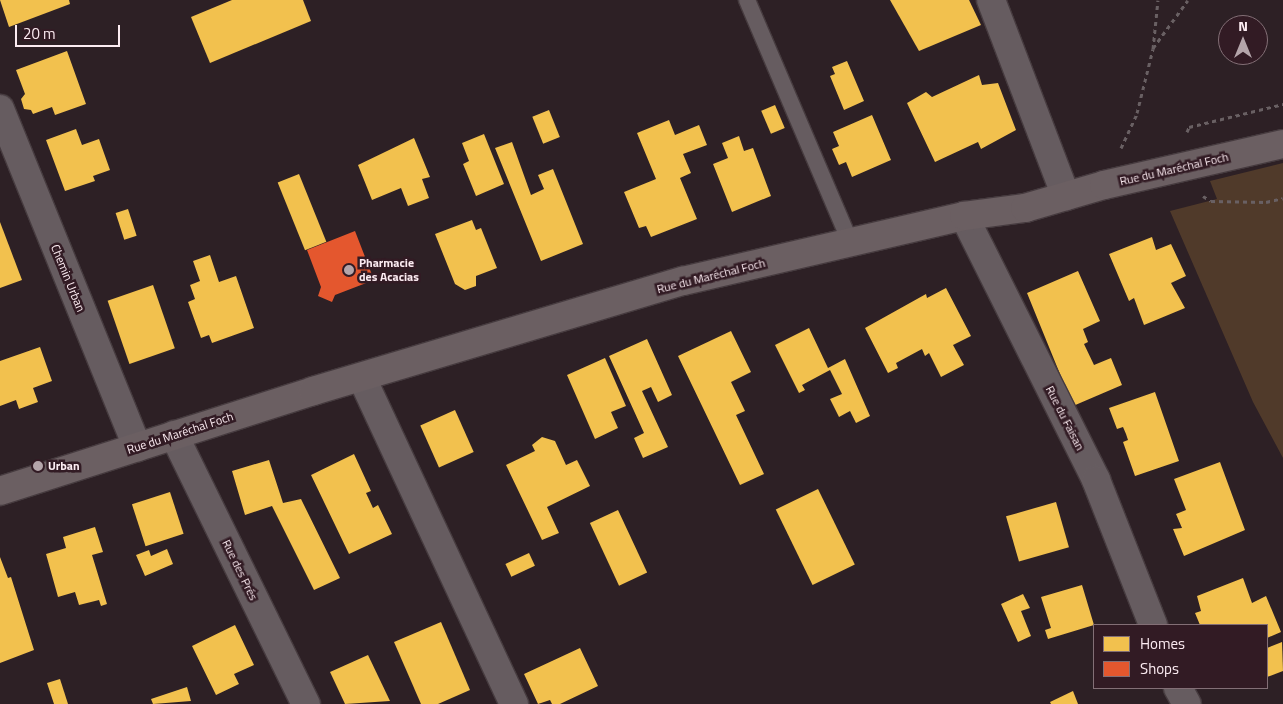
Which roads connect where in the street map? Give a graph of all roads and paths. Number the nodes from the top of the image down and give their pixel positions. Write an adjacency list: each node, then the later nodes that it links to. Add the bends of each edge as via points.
1 (747, 0): 13 (lane)
2 (991, 0): 10 (street)
3 (1158, 0): 5 (path)
4 (1188, 0): 5 (path)
5 (1153, 49): 9 (path, via 1137,113)
6 (0, 109): 16 (street, Chemin Urban)
7 (1283, 144): 8 (main road, Rue du Maréchal Foch)
8 (1164, 171): 9 (main road, Rue du Maréchal Foch); 11 (path, via 1211,201 1266,202)
9 (1104, 185): 10 (main road, Rue du Maréchal Foch)
10 (1066, 196): 12 (main road, Rue du Maréchal Foch, via 1025,208)
11 (1283, 198)
12 (964, 216): 13 (main road, Rue du Maréchal Foch); 18 (street, Rue du Faisan, via 1096,480)
13 (850, 242): 14 (main road, Rue du Maréchal Foch, via 682,281)
14 (362, 378): 15 (main road, Rue du Maréchal Foch); 21 (street)
15 (174, 435): 16 (main road, Rue du Maréchal Foch); 20 (street, Rue des Prés)
16 (137, 447): 17 (main road, Rue du Maréchal Foch)
17 (0, 491)
18 (1153, 624)
19 (1179, 689): 22 (street)
20 (306, 704)
21 (514, 704)
22 (1187, 704)

